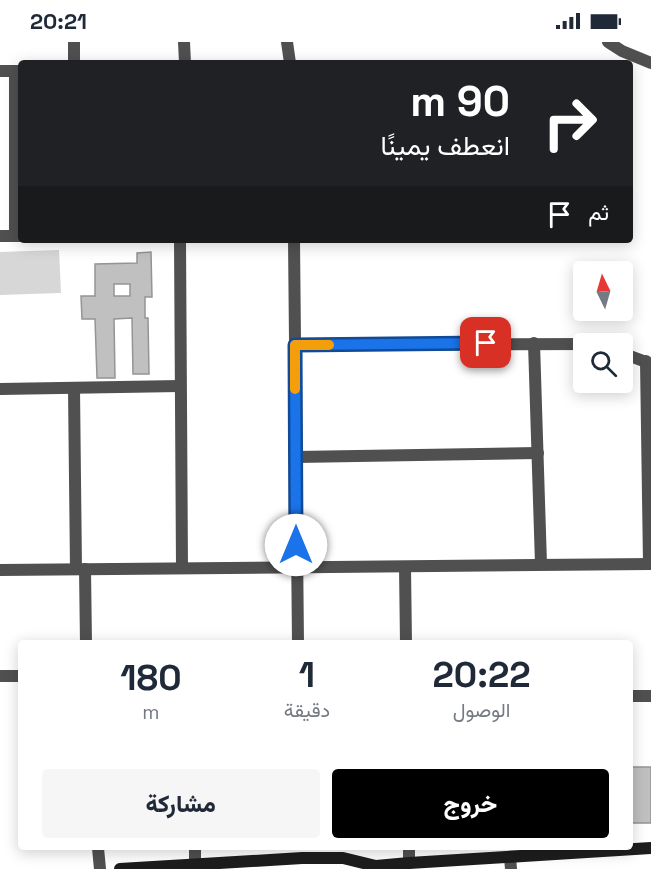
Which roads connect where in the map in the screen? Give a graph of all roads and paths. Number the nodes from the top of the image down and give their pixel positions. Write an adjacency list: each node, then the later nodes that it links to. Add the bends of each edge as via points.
1 (74, 42): 5 (street)
2 (184, 42): 6 (street)
3 (287, 42): 7 (street)
4 (608, 42): 8 (street)
5 (74, 60)
6 (185, 60)
7 (290, 60)
8 (651, 63)
9 (18, 71): 10 (street); 12 (street)
10 (0, 72)
11 (0, 236): 12 (street)
12 (18, 236)
13 (180, 243): 20 (street)
14 (294, 243): 17 (street)
15 (534, 343): 16 (street); 17 (street); 23 (street)
16 (573, 344)
17 (295, 345): 24 (street)
18 (633, 357): 19 (street)
19 (648, 363): 26 (street)
20 (180, 386): 21 (street); 29 (street)
21 (74, 388): 22 (street); 30 (street)
22 (0, 389)
23 (538, 453): 24 (street); 25 (street)
24 (296, 457): 27 (street)
25 (541, 564): 26 (street); 28 (street)
26 (650, 564)
27 (296, 567): 28 (street); 29 (street); 33 (street)
28 (405, 567): 34 (street)
29 (182, 568): 30 (street)
30 (80, 569): 31 (street); 32 (street)
31 (0, 570)
32 (86, 640)
33 (298, 640)
34 (406, 640)
35 (0, 676): 36 (street)
36 (18, 676)
37 (633, 696): 38 (street)
38 (651, 696)
39 (651, 848): 44 (street)
40 (98, 850): 50 (street)
41 (195, 850): 46 (street)
42 (409, 850): 47 (street)
43 (632, 850): 48 (street)
44 (633, 850)
45 (302, 853): 46 (street); 49 (street, via 344,858)
46 (195, 863): 51 (street)
47 (409, 863): 48 (street); 49 (street)
48 (510, 863)
49 (374, 868)
50 (100, 869)
51 (120, 869)

